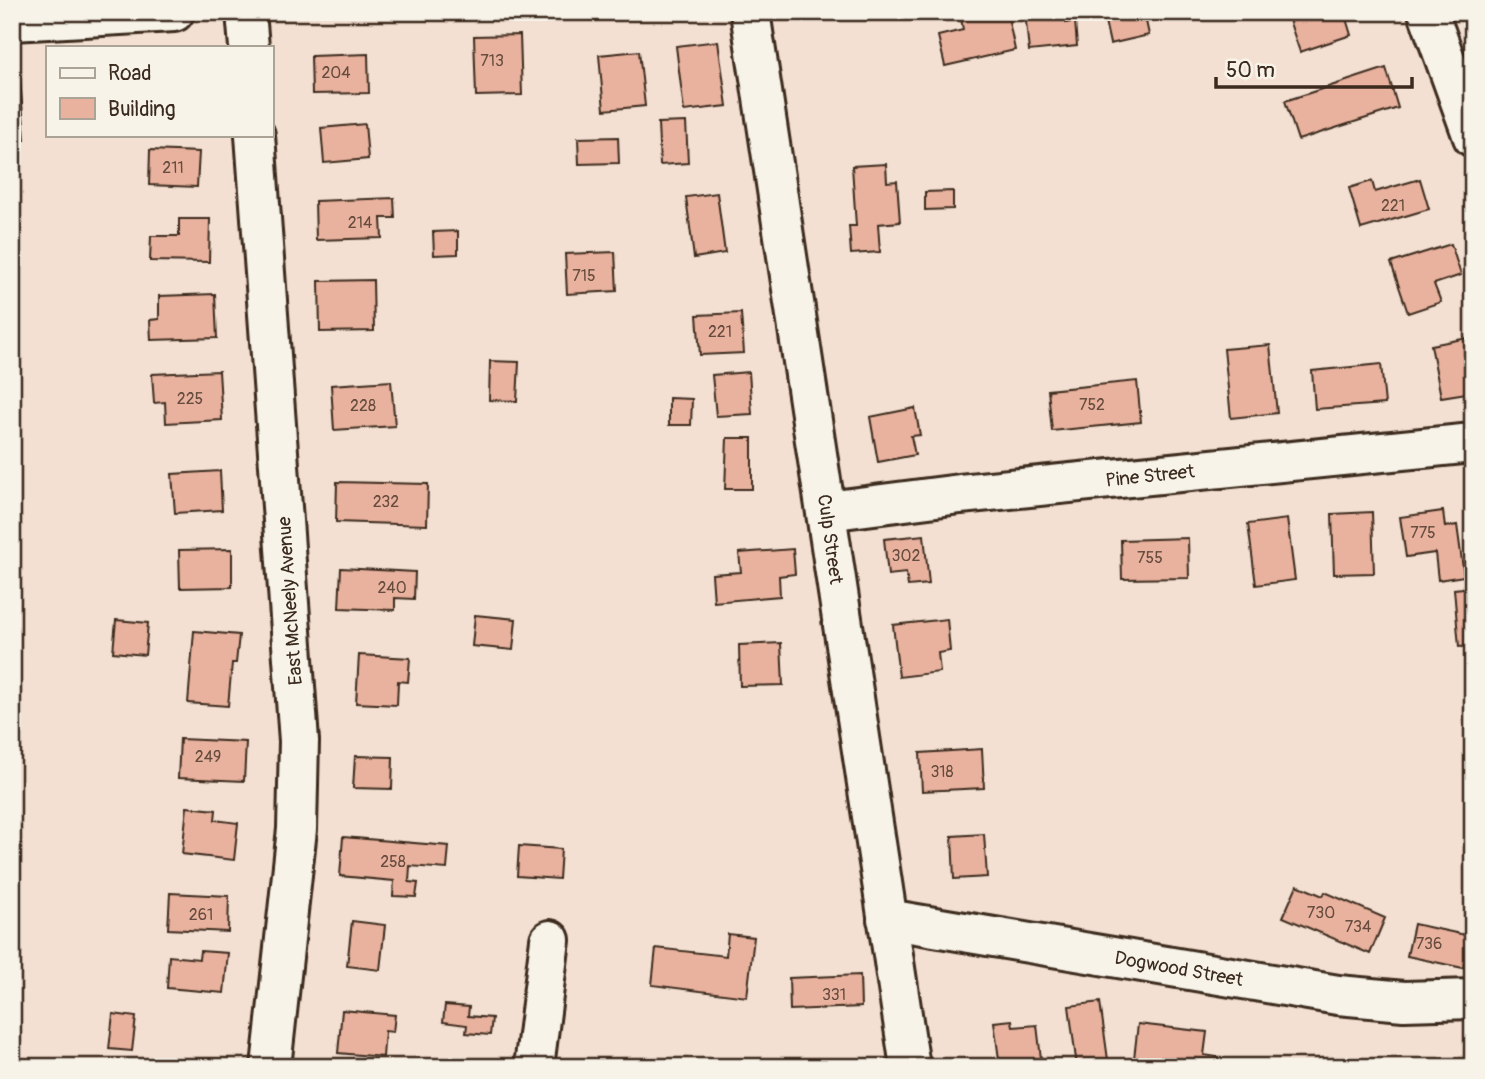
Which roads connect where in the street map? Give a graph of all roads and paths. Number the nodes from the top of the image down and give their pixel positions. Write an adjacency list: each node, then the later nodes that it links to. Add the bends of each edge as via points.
1 (174, 12): 5 (street)
2 (246, 12): 6 (street)
3 (750, 12): 10 (street, Culp Street)
4 (1428, 12): 8 (street)
5 (12, 21)
6 (249, 46)
7 (255, 136): 14 (street, East McNeely Avenue, via 299,741 296,830)
8 (1473, 137)
9 (1473, 443): 10 (street, Pine Street)
10 (827, 511): 11 (street, Culp Street)
11 (887, 919): 13 (street, Dogwood Street, via 1338,995 1404,1001); 16 (street, Culp Street)
12 (550, 940): 15 (street)
13 (1473, 999)
14 (271, 1067)
15 (534, 1067)
16 (910, 1067)

